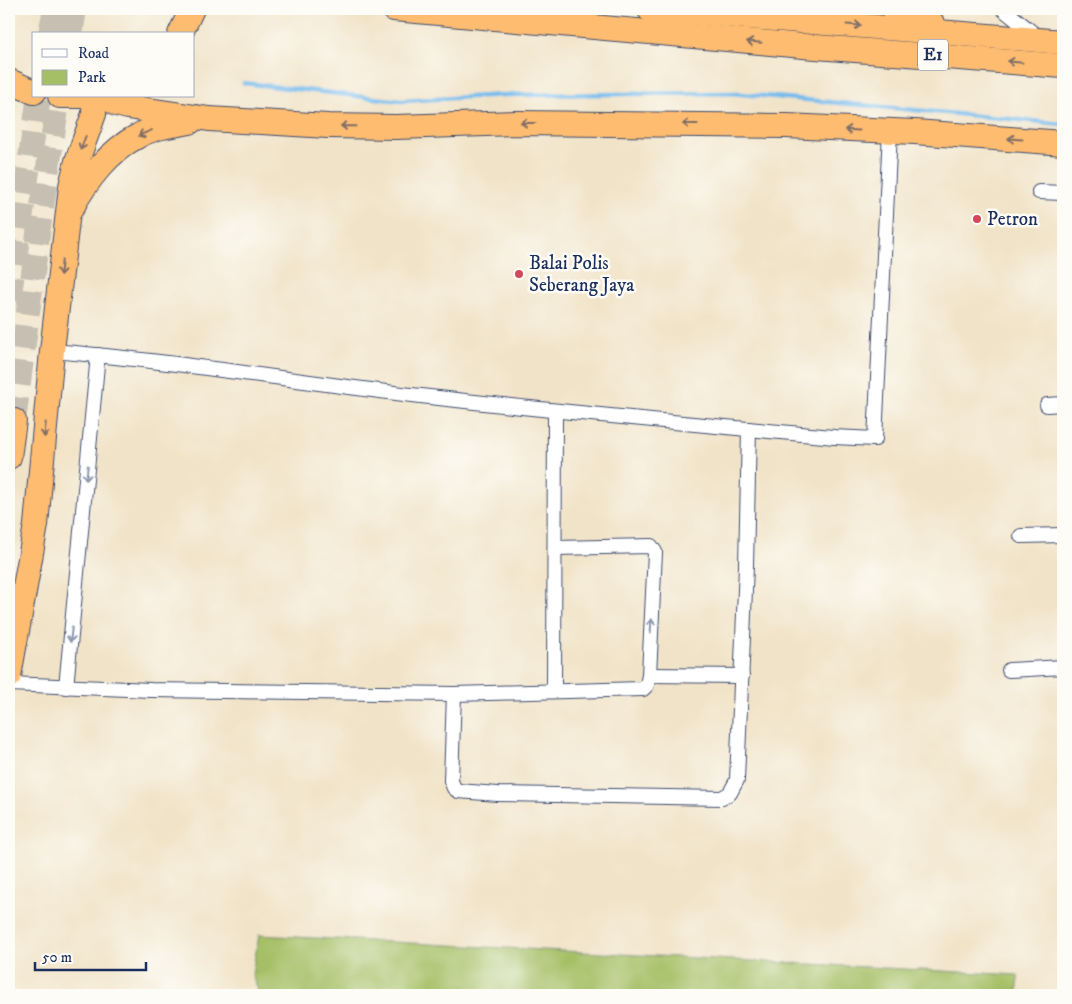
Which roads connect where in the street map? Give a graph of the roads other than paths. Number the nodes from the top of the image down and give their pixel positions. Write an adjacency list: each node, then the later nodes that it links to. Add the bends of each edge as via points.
1 (192, 9): 6 (highway)
2 (394, 9): 9 (highway, E1, one-way to 2)
3 (649, 9): 7 (highway, E1, one-way to 7)
4 (894, 9): 7 (highway)
5 (1003, 9): 8 (street)
6 (181, 32)
7 (952, 32): 8 (highway, E1)
8 (1052, 41)
9 (1063, 66)
10 (9, 81): 11 (highway)
11 (32, 91)
12 (95, 98): 19 (highway, one-way to 19, via 94,114 77,161)
13 (111, 98): 14 (highway, via 116,104 128,107)
14 (210, 118): 15 (highway, one-way to 14, via 710,124 328,126); 19 (highway, one-way to 19, via 152,130 127,142 94,175)
15 (890, 132): 16 (highway, one-way to 15); 26 (street, via 875,439)
16 (1063, 143)
17 (1039, 192): 18 (street)
18 (1063, 194)
19 (66, 219): 20 (highway, one-way to 20)
20 (52, 351): 21 (street); 34 (highway, one-way to 34, via 36,525)
21 (98, 355): 24 (street); 37 (street, one-way to 37)
22 (1063, 404): 23 (street)
23 (1047, 405)
24 (554, 411): 26 (street); 30 (street)
25 (14, 421): 27 (highway)
26 (749, 429): 35 (street)
27 (9, 457)
28 (1063, 535): 29 (street)
29 (1021, 536)
30 (555, 548): 33 (street, one-way to 30, via 655,552 651,546); 38 (street)
31 (1063, 667): 32 (street)
32 (1008, 670)
33 (649, 675): 35 (street); 38 (street, via 643,688)
34 (9, 676)
35 (742, 676): 39 (street, via 737,780 730,793 722,798 458,791 451,782)
36 (9, 684): 37 (street)
37 (66, 687): 39 (street)
38 (554, 690): 39 (street)
39 (454, 694)

